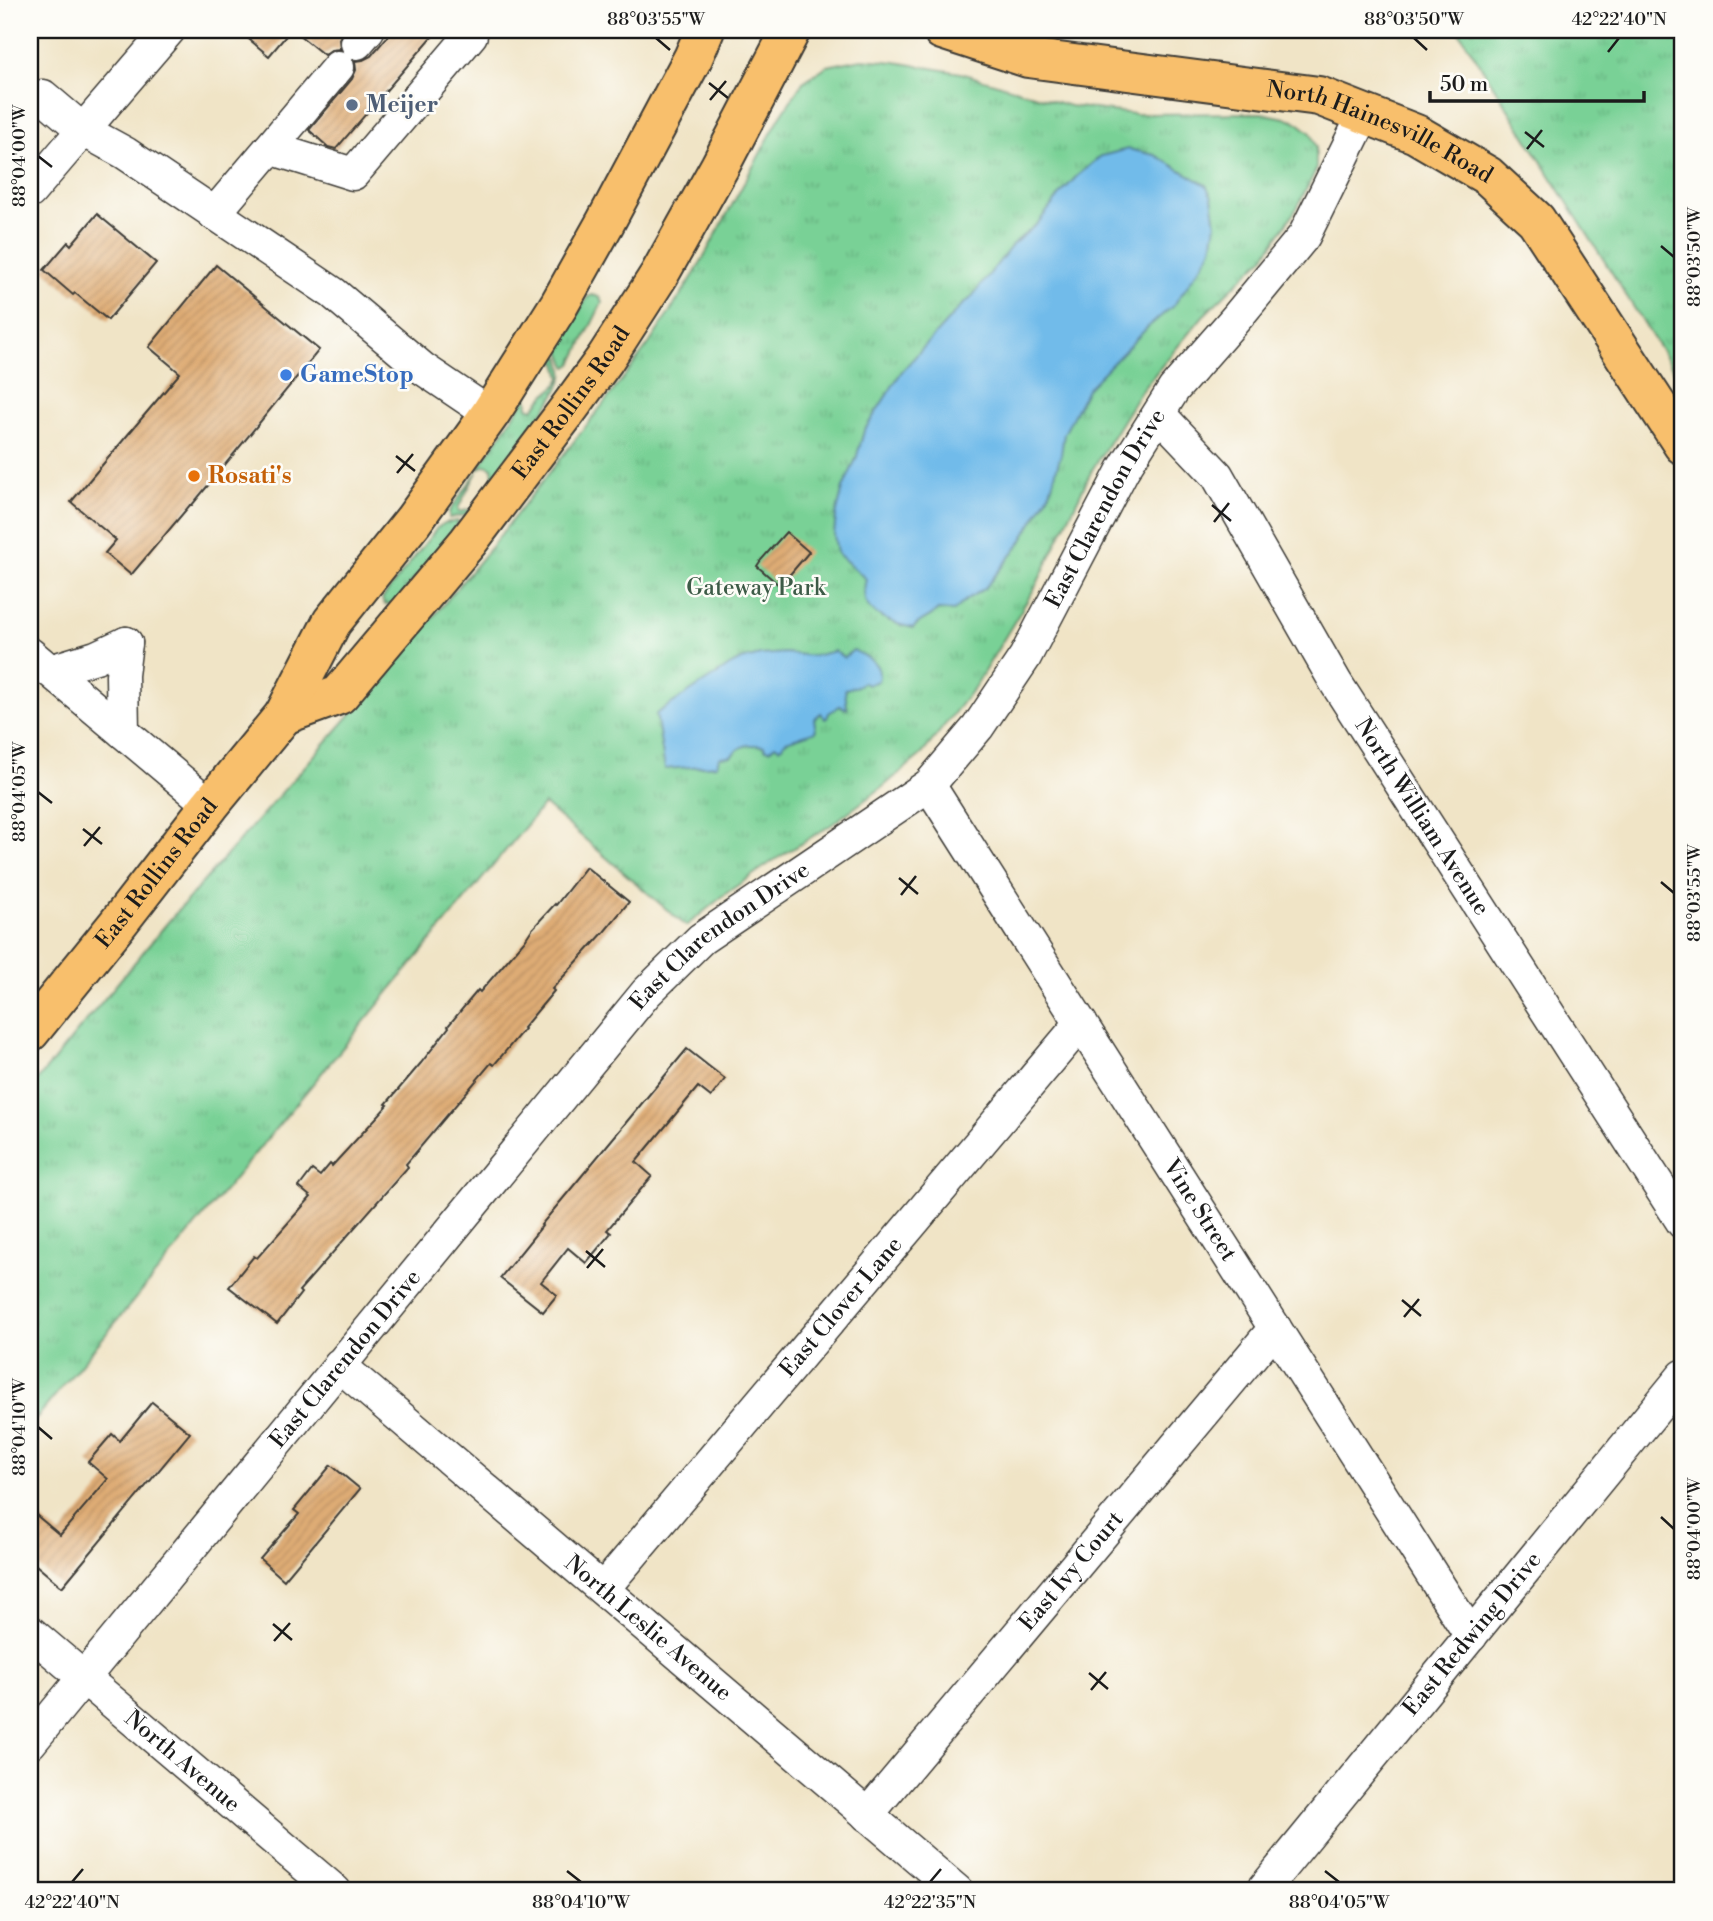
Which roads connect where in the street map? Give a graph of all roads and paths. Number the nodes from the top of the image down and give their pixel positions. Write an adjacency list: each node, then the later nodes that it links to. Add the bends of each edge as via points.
1 (169, 30): 9 (street)
2 (466, 30): 10 (street, via 471,35 353,174)
3 (705, 30): 13 (main road, East Rollins Road, via 605,223)
4 (791, 30): 17 (main road, East Rollins Road, via 659,275 567,411 468,542 339,695)
5 (942, 30): 8 (main road, North Hainesville Road, via 1028,58 1319,96)
6 (354, 47): 10 (street)
7 (43, 96): 9 (street)
8 (1364, 114): 14 (street, East Clarendon Drive, via 1304,236 1174,389); 15 (main road, North Hainesville Road, via 1416,134 1488,176 1536,220)
9 (83, 130): 11 (street); 12 (street)
10 (270, 148): 12 (street)
11 (30, 192)
12 (214, 214): 13 (street, via 333,293 422,368)
13 (490, 414): 17 (main road, East Rollins Road, via 332,622)
14 (1159, 414): 19 (street, East Clarendon Drive, via 1123,470 1025,657 978,727); 23 (street, North William Avenue, via 1217,475 1336,683)
15 (1683, 445)
16 (40, 663): 18 (street); 18 (street, via 96,657 127,643 122,675)
17 (285, 715): 20 (main road, East Rollins Road)
18 (123, 732): 20 (street)
19 (929, 785): 21 (street, Vine Street); 25 (street, East Clarendon Drive, via 701,939 646,993)
20 (210, 804): 22 (main road, East Rollins Road)
21 (1081, 1023): 24 (street, Vine Street); 27 (street, East Clover Lane)
22 (30, 1032)
23 (1683, 1223)
24 (1275, 1328): 29 (street, Vine Street); 32 (street, East Ivy Court)
25 (339, 1365): 27 (street, North Leslie Avenue); 30 (street, East Clarendon Drive)
26 (1683, 1376): 29 (street, East Redwing Drive)
27 (603, 1589): 32 (street, North Leslie Avenue)
28 (30, 1632): 30 (street, North Avenue)
29 (1471, 1636): 35 (street, East Redwing Drive)
30 (84, 1676): 31 (street, East Clarendon Drive); 33 (street, North Avenue)
31 (30, 1743)
32 (867, 1815): 34 (street, North Leslie Avenue)
33 (335, 1891)
34 (957, 1891)
35 (1262, 1891)

